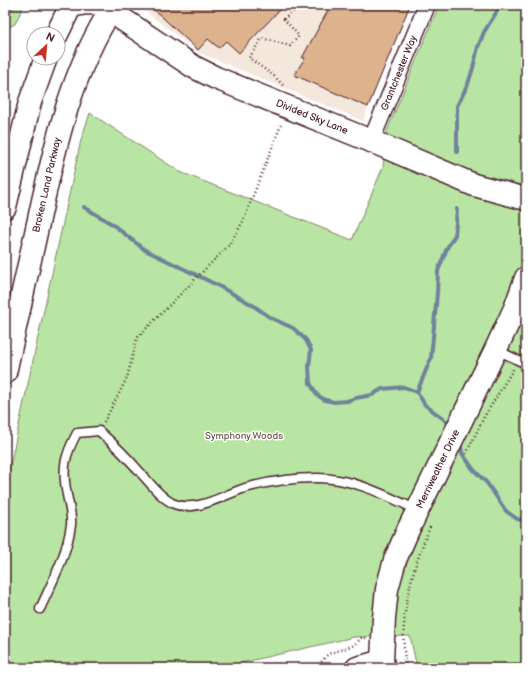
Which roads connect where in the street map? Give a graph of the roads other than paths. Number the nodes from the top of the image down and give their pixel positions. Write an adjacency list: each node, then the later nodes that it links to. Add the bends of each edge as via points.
1 (427, 5): 6 (street, Grantchester Way)
2 (112, 8): 3 (lane); 6 (street, Divided Sky Lane, via 200,70); 12 (street, Broken Land Parkway, via 88,53 65,113 44,194)
3 (69, 9): 4 (street)
4 (61, 26)
5 (43, 66): 8 (street, via 30,102)
6 (371, 141): 7 (street, Divided Sky Lane, via 474,186)
7 (526, 199)
8 (5, 207)
9 (526, 278): 10 (street, Merriweather Drive)
10 (496, 349): 11 (lane); 13 (street, Merriweather Drive, via 470,425)
11 (526, 364)
12 (5, 373)
13 (425, 509): 14 (lane, via 360,485 317,478 245,488 196,506 184,506 173,503 161,495 116,445 99,431 77,433 67,452 64,472 71,508 67,544); 15 (street, Merriweather Drive, via 395,560 387,589)
14 (40, 609)
15 (383, 664): 16 (street)
16 (357, 668)

